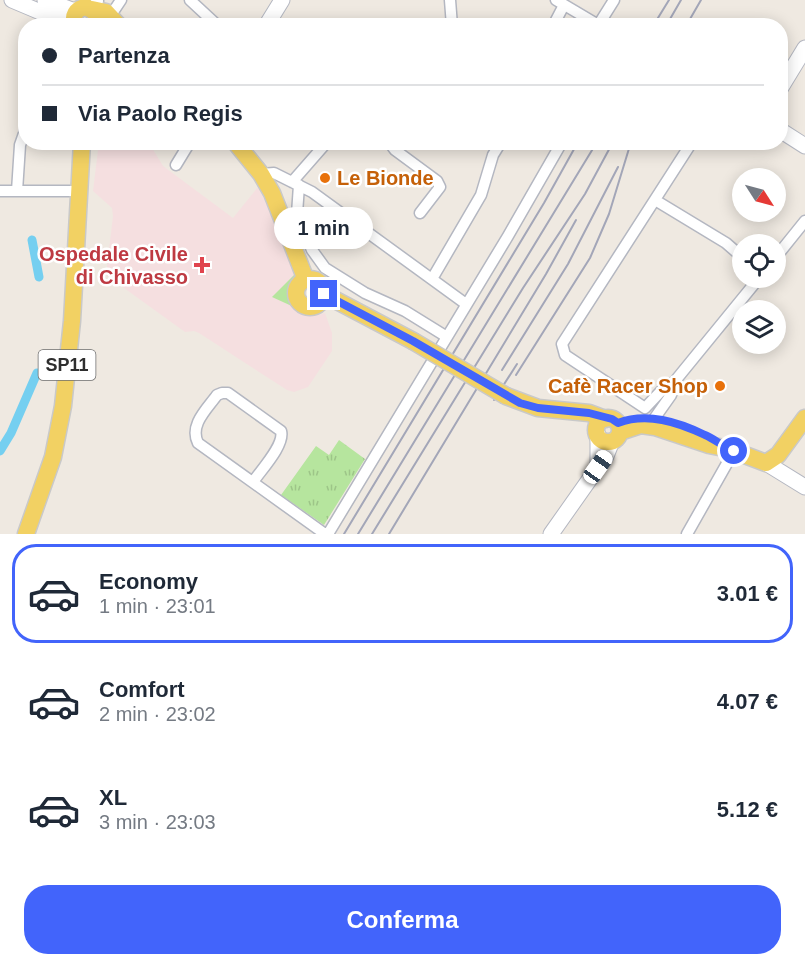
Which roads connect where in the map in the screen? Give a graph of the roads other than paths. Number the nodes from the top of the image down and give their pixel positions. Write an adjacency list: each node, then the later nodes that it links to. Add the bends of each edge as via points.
1 (12, 0): 9 (street)
2 (45, 0): 9 (street)
3 (121, 0): 11 (street)
4 (190, 0): 12 (street)
5 (282, 0): 13 (street)
6 (450, 0): 14 (street)
7 (614, 0): 17 (street)
8 (560, 2): 15 (street); 16 (street)
9 (83, 17): 10 (main road, via 103,10)
10 (112, 18)
11 (116, 18)
12 (209, 18)
13 (271, 18)
14 (451, 18)
15 (555, 18)
16 (588, 18)
17 (604, 18)
18 (805, 48): 19 (street)
19 (788, 76)
20 (788, 135): 21 (street)
21 (805, 146)
22 (20, 150): 35 (street)
23 (81, 150): 36 (main road)
24 (185, 150): 31 (street)
25 (241, 150): 32 (main road)
26 (321, 150): 33 (street)
27 (395, 150): 38 (street, via 440,187)
28 (497, 150): 42 (street, via 481,195)
29 (557, 150): 46 (street)
30 (687, 150): 37 (street)
31 (176, 165)
32 (261, 174): 33 (street, via 274,173); 43 (main road)
33 (296, 183): 42 (street); 47 (street, via 297,214 312,250 325,268)
34 (0, 191): 35 (street)
35 (17, 191): 36 (street)
36 (78, 191): 56 (main road, SP11, via 72,321 63,406 53,457)
37 (655, 200): 41 (street); 48 (street, via 562,344 565,355 645,408)
38 (420, 213)
39 (805, 221): 40 (street)
40 (786, 245)
41 (732, 248)
42 (432, 279): 46 (street)
43 (306, 280): 45 (main road, via 319,282); 45 (main road, via 297,290 300,303 312,307 321,302)
44 (751, 288): 48 (street)
45 (324, 294): 51 (main road, bridge, via 506,396 538,408 589,413)
46 (466, 304): 47 (street)
47 (447, 337): 57 (street)
48 (675, 381): 50 (street, via 671,395)
49 (805, 418): 53 (main road, via 778,455)
50 (654, 419): 51 (main road, via 627,420); 52 (main road, via 705,435)
51 (608, 430): 52 (main road, via 641,424); 58 (street, via 598,467)
52 (731, 450): 53 (main road); 59 (street)
53 (766, 463): 55 (street)
54 (253, 482): 54 (street, via 195,437 196,424 222,393 228,393 281,431 280,444); 57 (street)
55 (805, 487)
56 (29, 533)
57 (326, 534)
58 (551, 534)
59 (687, 534)

